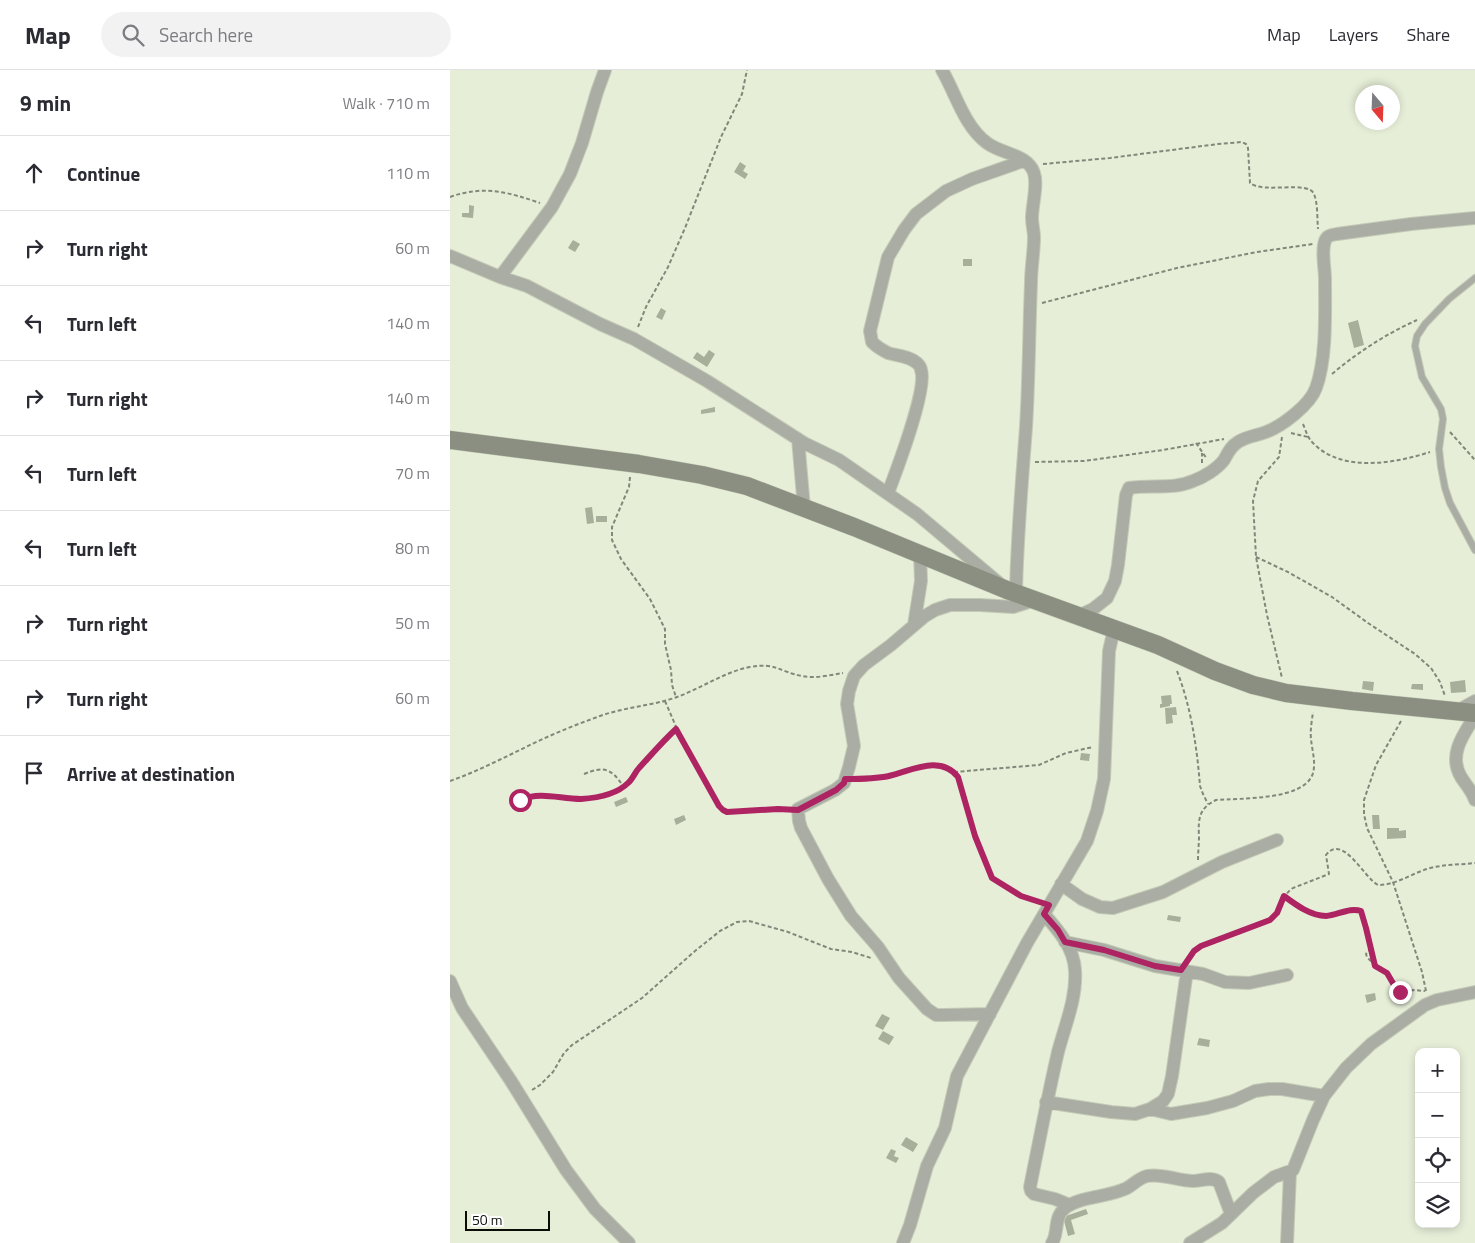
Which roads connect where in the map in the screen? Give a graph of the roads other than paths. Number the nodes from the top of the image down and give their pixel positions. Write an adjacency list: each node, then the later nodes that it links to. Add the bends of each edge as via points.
1 (605, 70): 6 (street, via 570,174 552,207)
2 (942, 70): 3 (street, via 978,136)
3 (1026, 163): 10 (street, via 972,179 946,191 916,214 888,257 870,331 872,342 889,353 910,358 922,369 910,432); 14 (street, via 1035,181 1034,238 1029,367)
4 (1475, 218): 16 (street, via 1327,237 1323,244 1323,353 1316,390 1282,424 1236,443 1214,469 1192,482 1127,491 1115,581 1106,598)
5 (450, 256): 6 (street)
6 (500, 277): 8 (street, via 527,286 634,339)
7 (1475, 278): 12 (lane, via 1435,314 1417,336 1415,346 1422,377 1441,409 1440,467 1450,503)
8 (798, 439): 10 (street, via 839,460); 11 (street)
9 (450, 440): 11 (main road, via 702,475 747,486)
10 (888, 493): 14 (street)
11 (804, 508): 13 (main road)
12 (1475, 550)
13 (920, 554): 14 (main road); 17 (street, via 921,581)
14 (1012, 591): 15 (main road)
15 (1035, 600): 16 (main road); 17 (street, via 1013,608 950,605 935,610)
16 (1078, 616): 18 (main road)
17 (914, 625): 31 (street, via 854,676 847,704 854,746 844,783 798,810 801,828 851,916 927,1009 936,1015)
18 (1114, 629): 20 (main road, via 1253,685 1315,696); 24 (street, via 1104,779 1087,841)
19 (1475, 701): 20 (street)
20 (1453, 711): 21 (main road)
21 (1475, 714): 22 (street, via 1461,739 1455,760)
22 (1475, 800)
23 (1277, 840): 24 (street, via 1222,862 1163,892 1113,908 1082,899)
24 (1061, 884): 25 (street)
25 (1046, 910): 26 (street); 31 (street)
26 (1065, 942): 27 (street); 33 (street, via 1075,968 1075,984)
27 (1184, 971): 28 (street, via 1225,982 1249,983); 34 (street, via 1168,1094)
28 (1287, 975)
29 (450, 981): 38 (street, via 462,1008 566,1170 595,1209)
30 (1475, 992): 32 (street, via 1425,1005 1371,1044)
31 (990, 1014): 39 (street, via 957,1076 945,1128 927,1166)
32 (1324, 1096): 34 (street, via 1269,1089 1207,1108 1171,1114); 35 (street)
33 (1046, 1102): 34 (street, via 1135,1114); 36 (street, via 1031,1191)
34 (1150, 1109)
35 (1290, 1172): 37 (street, via 1274,1177); 42 (street)
36 (1070, 1205): 37 (street, via 1127,1188 1148,1176 1192,1181 1211,1179 1219,1182); 40 (street, via 1061,1212)
37 (1231, 1214): 41 (street)
38 (629, 1243)
39 (903, 1243)
40 (1052, 1243)
41 (1190, 1243)
42 (1286, 1243)

